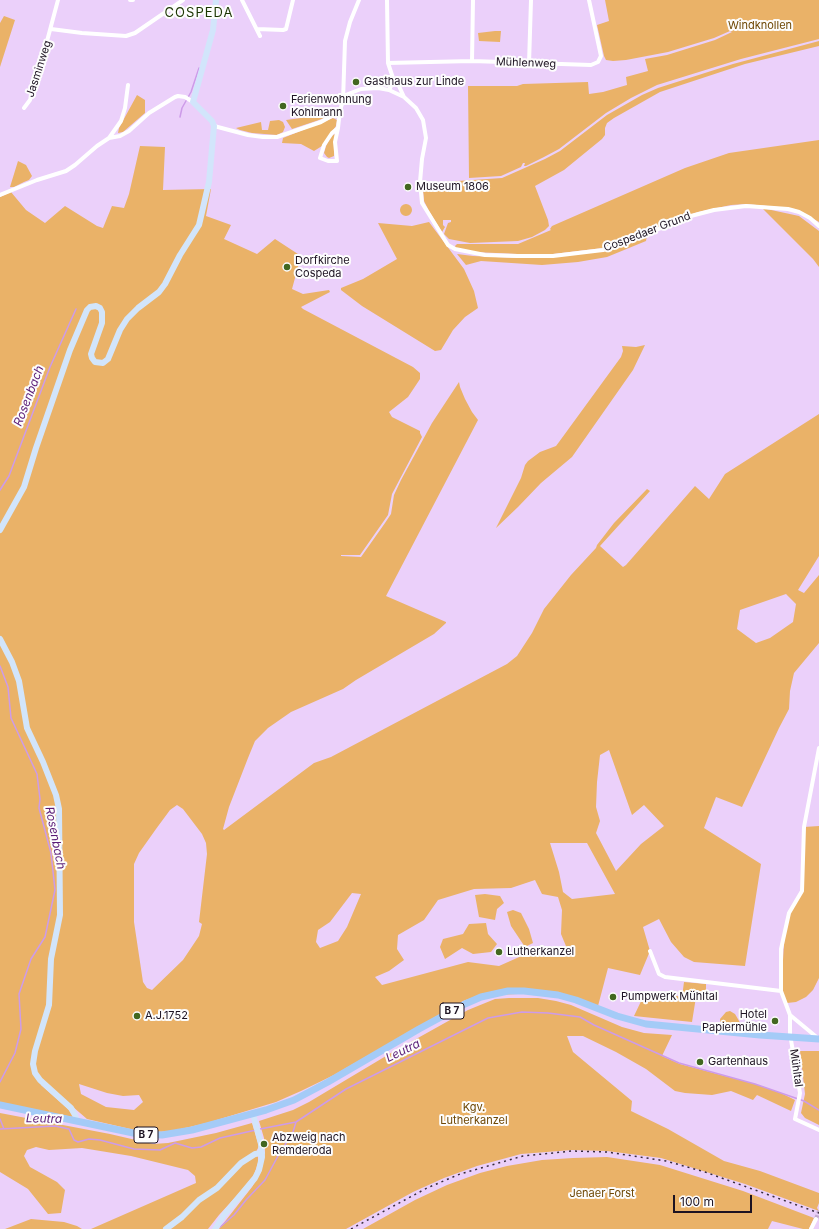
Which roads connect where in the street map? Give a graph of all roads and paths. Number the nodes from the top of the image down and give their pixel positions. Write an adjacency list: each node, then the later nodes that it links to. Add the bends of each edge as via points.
1 (58, 0): 12 (street, Jasminweg)
2 (183, 0): 12 (street, via 126,36)
3 (216, 0): 23 (street, via 213,30)
4 (242, 0): 13 (street)
5 (293, 0): 13 (street, via 286,28)
6 (353, 0): 11 (street)
7 (387, 0): 16 (street)
8 (473, 0): 15 (street)
9 (531, 0): 17 (street)
10 (590, 0): 17 (street, Mühlenweg, via 602,56 598,62 591,65)
11 (358, 1): 21 (street, via 345,43)
12 (50, 29): 24 (street, Jasminweg, via 46,52 30,100)
13 (257, 29): 14 (street)
14 (260, 36)
15 (472, 61): 16 (street, Mühlenweg); 17 (street, Mühlenweg)
16 (388, 64): 18 (street)
17 (529, 64)
18 (393, 78): 20 (street); 22 (street)
19 (128, 85): 28 (street, via 121,121)
20 (389, 90): 21 (street, via 368,88); 22 (street)
21 (343, 96): 25 (street)
22 (404, 97): 30 (street, Cospedaer Grund, via 419,112 426,131 421,174 422,203 448,245 455,249 504,256 553,256 603,250 692,215 746,206 799,212)
23 (189, 100): 26 (street, via 212,121); 28 (street, via 178,96 148,113 129,131)
24 (24, 108)
25 (340, 110): 26 (street, via 321,122 277,137 263,137); 27 (street)
26 (214, 126): 31 (street, via 213,155 199,225 165,284 127,319 108,359 103,363 95,362 91,354 102,323 102,312 96,306 87,310 67,357 24,487)
27 (338, 128): 27 (street, via 324,145 320,158 337,161)
28 (109, 138): 29 (street, via 66,170)
29 (0, 195)
30 (819, 226)
31 (0, 530)
32 (0, 639): 41 (street, via 19,681 27,728 44,762 59,809 60,915 51,959 49,1005 33,1064 40,1080 71,1108)
33 (819, 748): 35 (street, via 804,828 802,891 789,914 781,949)
34 (650, 951): 35 (street, via 659,974 665,977)
35 (781, 991): 36 (street)
36 (790, 1015): 37 (street); 38 (street)
37 (791, 1038): 38 (main road); 40 (main road, B 7, via 638,1022 558,995 508,991 481,997 301,1096); 42 (street, Mühltal, via 800,1093 795,1119)
38 (819, 1039)
39 (0, 1106): 41 (main road, B 7)
40 (253, 1114): 41 (main road, B 7, via 162,1135 138,1134); 43 (street)
41 (77, 1121)
42 (819, 1130)
43 (262, 1153): 45 (street, via 255,1154 238,1166 217,1188); 46 (street, via 254,1178)
44 (816, 1219): 47 (street)
45 (166, 1229)
46 (215, 1229)
47 (811, 1229)

